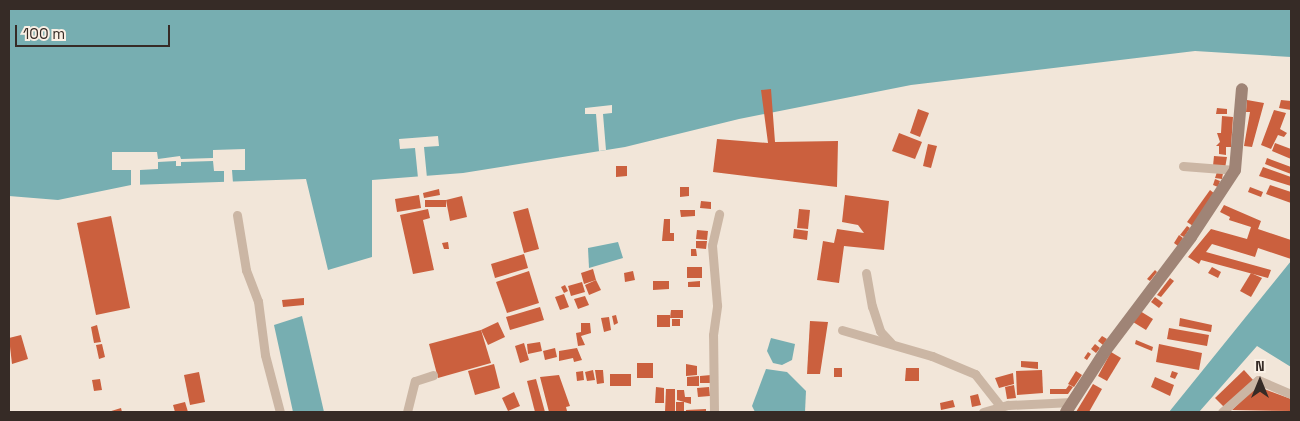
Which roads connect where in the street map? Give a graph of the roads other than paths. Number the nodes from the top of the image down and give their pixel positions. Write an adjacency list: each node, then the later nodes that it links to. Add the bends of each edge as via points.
1 (1242, 89): 3 (main road)
2 (1183, 166): 3 (street)
3 (1235, 170): 12 (main road, via 1197,230 1106,350)
4 (719, 214): 15 (street, via 712,245 717,305 713,335)
5 (237, 215): 13 (street, via 246,270 258,301 265,355)
6 (866, 272): 8 (street, via 880,331)
7 (842, 330): 8 (street)
8 (892, 343): 11 (street, via 975,374)
9 (433, 375): 14 (street, via 415,381)
10 (1291, 394): 17 (street, via 1258,380)
11 (1001, 407): 12 (street); 16 (street)
12 (1069, 407)
13 (280, 412)
14 (407, 412)
15 (714, 412)
16 (983, 412)
17 (1222, 412)

